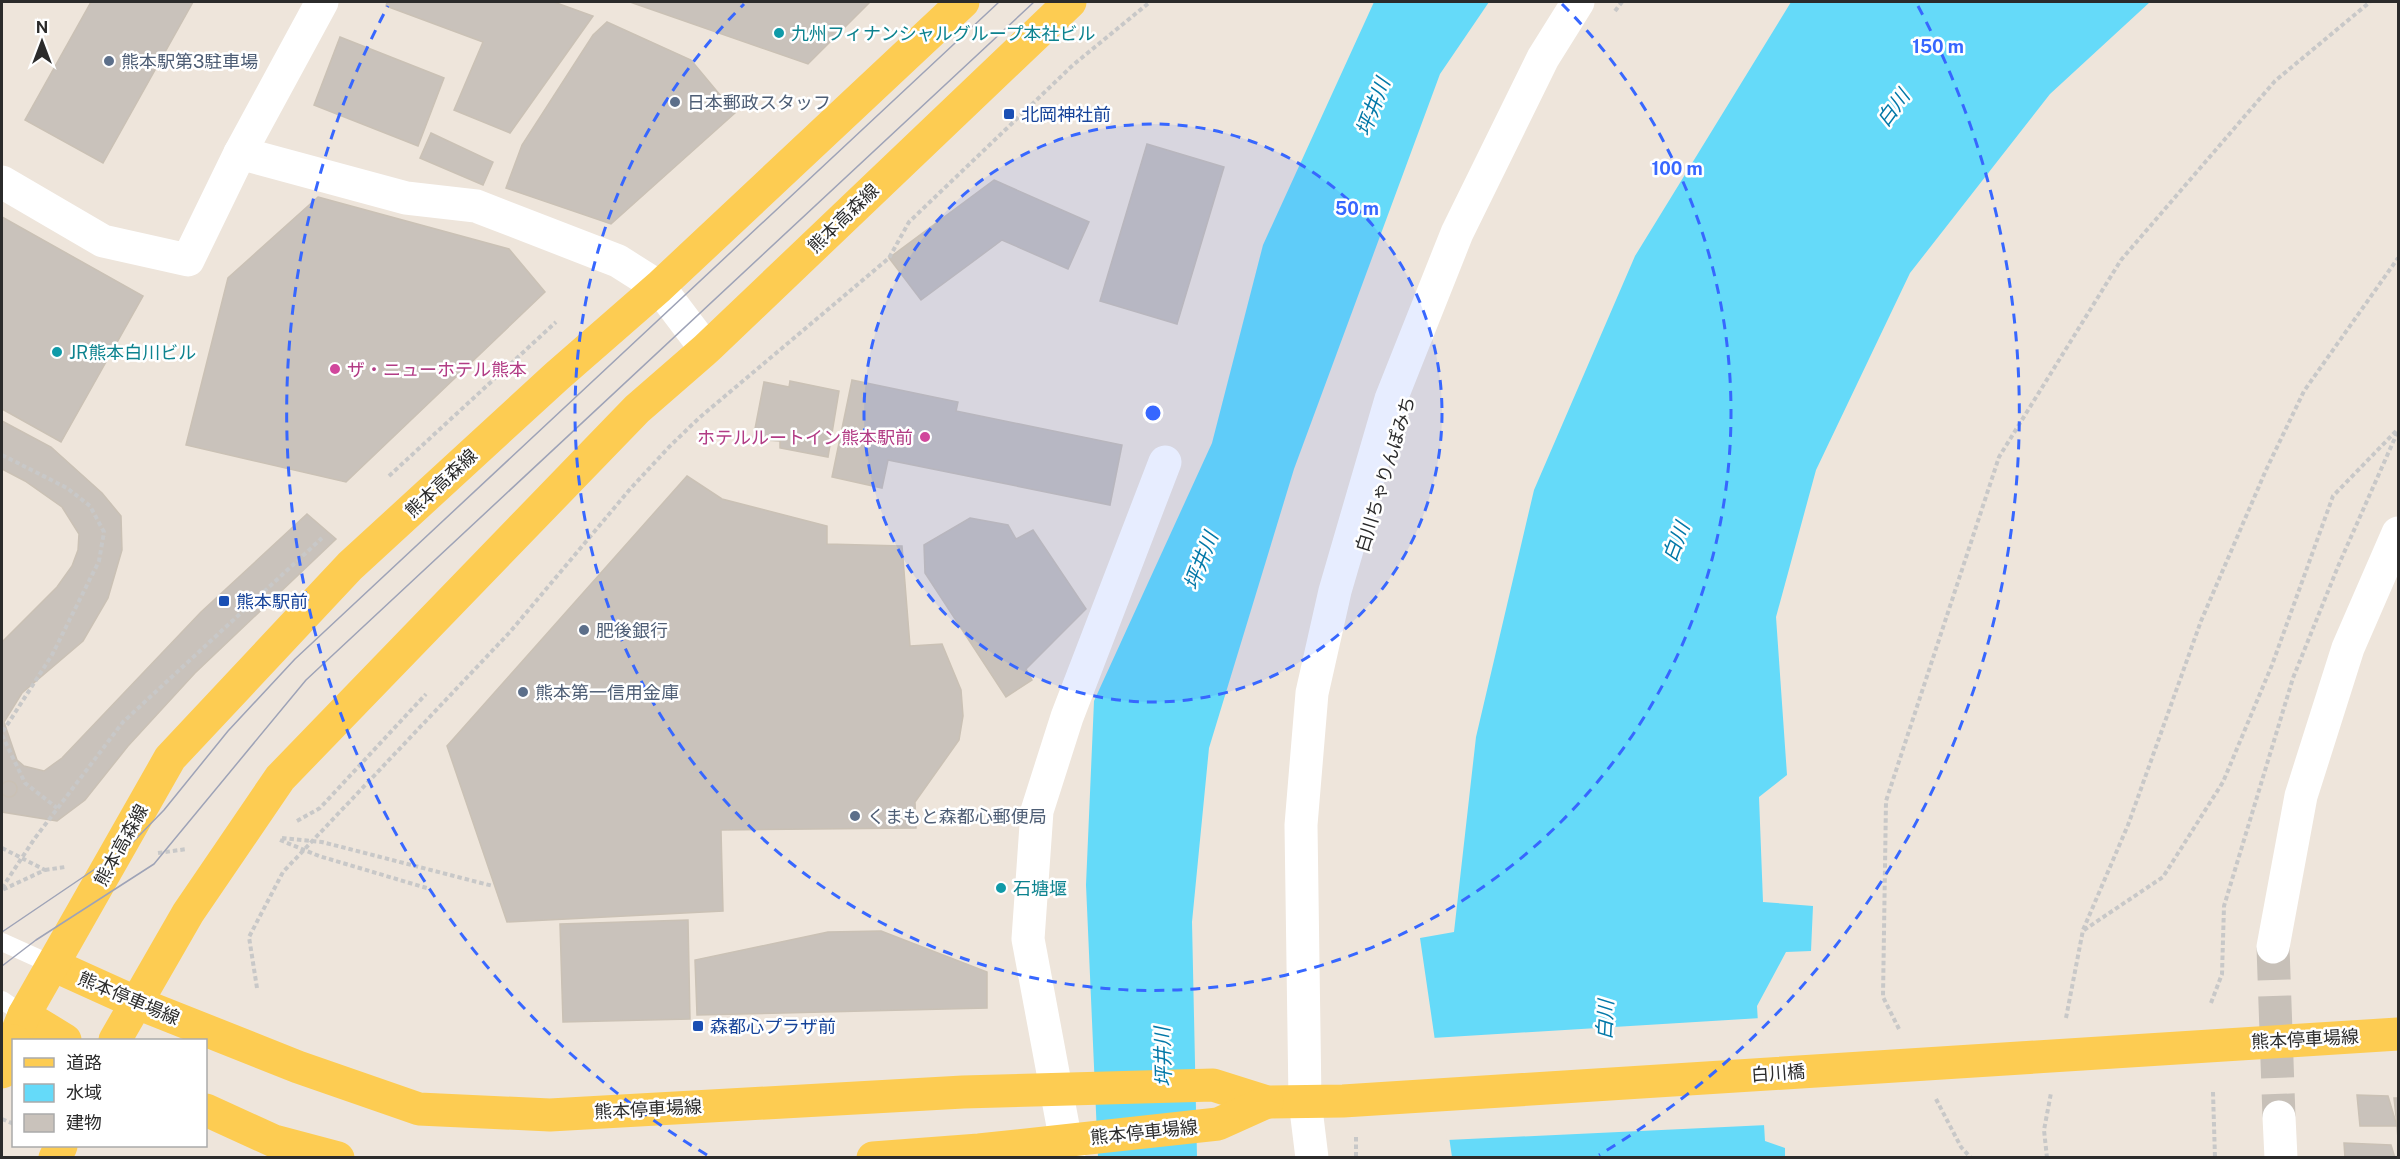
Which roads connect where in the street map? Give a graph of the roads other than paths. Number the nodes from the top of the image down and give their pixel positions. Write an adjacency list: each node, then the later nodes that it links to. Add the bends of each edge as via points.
1 (322, 2): 5 (street)
2 (963, 2): 7 (main road, 熊本高森線)
3 (1070, 2): 8 (main road, 熊本高森線)
4 (1578, 2): 21 (street, via 1543,58 1457,233 1391,399 1335,591 1312,693 1300,825)
5 (240, 153): 6 (street, via 188,260 103,241); 7 (street, via 406,198 476,206 618,261)
6 (2, 182)
7 (659, 287): 8 (street); 13 (main road, 熊本高森線, via 350,566 170,758)
8 (706, 349): 14 (main road, 熊本高森線, via 637,410 280,778 188,913)
9 (1165, 462): 29 (street, via 1067,717 1037,811 1028,939)
10 (2398, 532): 12 (street, via 2348,648 2301,796)
11 (2, 942): 13 (lane)
12 (2273, 947)
13 (53, 965): 14 (main road, 熊本停車場線); 15 (main road, 熊本高森線)
14 (137, 1003): 18 (main road, 熊本高森線); 23 (main road, 熊本停車場線, via 298,1067 419,1109 550,1115 963,1092 1214,1084)
15 (13, 1024): 17 (main road); 20 (main road, 熊本高森線)
16 (2398, 1034): 19 (main road, 熊本停車場線)
17 (59, 1039)
18 (117, 1039)
19 (2212, 1045): 22 (main road, 白川橋)
20 (2, 1072)
21 (1305, 1101): 22 (main road, 熊本停車場線); 23 (main road, 熊本停車場線); 30 (street)
22 (1343, 1101)
23 (1267, 1102): 28 (main road, 熊本停車場線, via 1218,1124)
24 (207, 1111): 26 (main road)
25 (2279, 1117): 31 (street)
26 (273, 1149): 27 (main road)
27 (338, 1158)
28 (873, 1158)
29 (1069, 1158)
30 (1312, 1158)
31 (2281, 1158)

